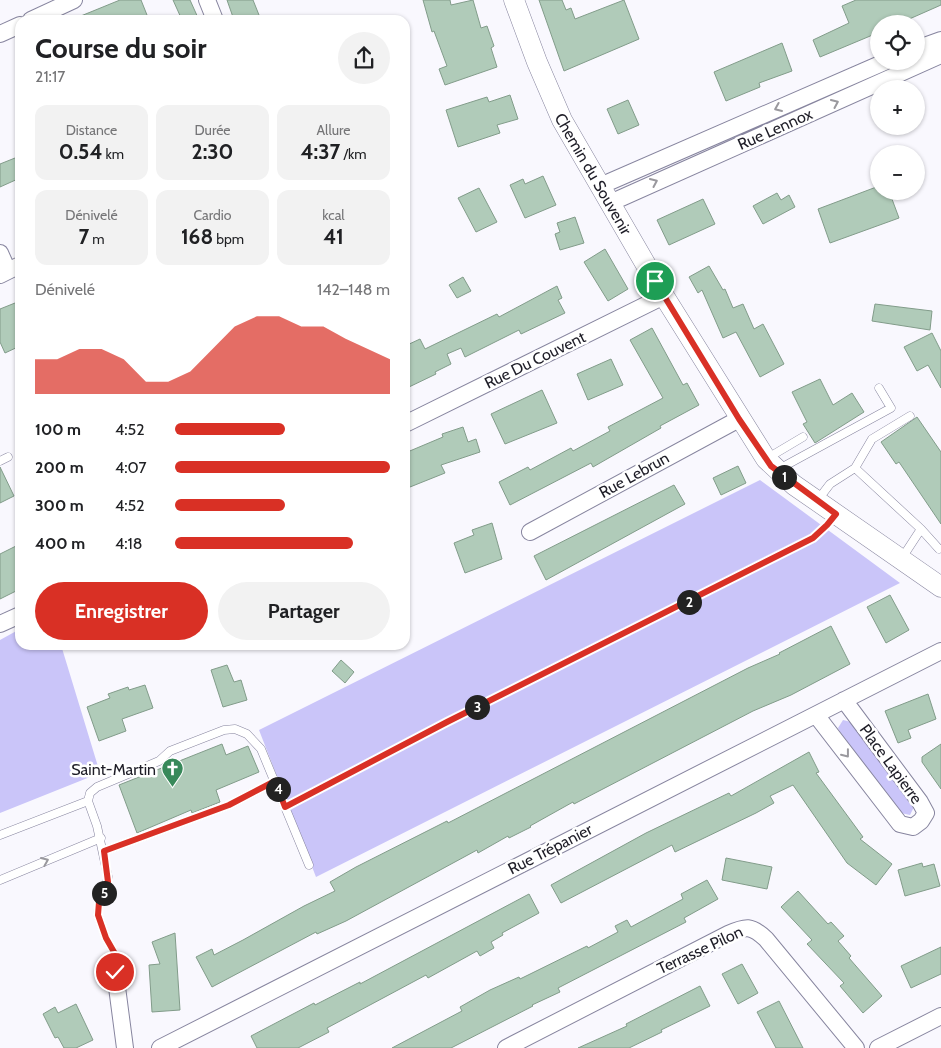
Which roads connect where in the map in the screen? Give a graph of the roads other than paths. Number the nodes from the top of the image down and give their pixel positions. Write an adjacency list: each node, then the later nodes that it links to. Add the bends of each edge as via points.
1 (74, 0): 4 (street)
2 (207, 0): 5 (street)
3 (514, 0): 12 (street, Chemin du Souvenir, via 558,114)
4 (42, 15)
5 (213, 15)
6 (15, 27): 7 (street)
7 (0, 34)
8 (941, 40): 9 (street)
9 (925, 45)
10 (941, 55): 12 (street, Rue Lennox, one-way to 10)
11 (870, 69): 12 (street, Rue Lennox, one-way to 12)
12 (605, 194): 15 (street, Chemin du Souvenir)
13 (0, 253): 14 (street)
14 (9, 271)
15 (664, 296): 18 (street, Chemin du Souvenir); 19 (street, Rue Du Couvent)
16 (879, 388): 23 (lane, via 890,408)
17 (910, 416): 24 (lane, via 872,439)
18 (739, 419): 23 (street, Chemin du Souvenir); 28 (street, Rue Lebrun)
19 (410, 422)
20 (804, 437): 23 (lane)
21 (8, 457): 22 (lane)
22 (0, 461)
23 (771, 465): 25 (street, Chemin du Souvenir)
24 (855, 468): 25 (lane, via 830,484); 27 (lane)
25 (817, 501): 26 (street, Chemin du Souvenir)
26 (836, 514): 30 (street, Chemin du Souvenir); 39 (lane, via 813,538)
27 (922, 529): 29 (lane); 30 (lane)
28 (530, 532)
29 (939, 550)
30 (901, 559): 31 (street, Chemin du Souvenir)
31 (941, 587)
32 (15, 617): 33 (street)
33 (0, 624)
34 (941, 651): 35 (street, Rue Trépanier)
35 (844, 700): 36 (street, Rue Trépanier); 36 (street, Place Lapierre, one-way to 35, via 900,824 913,827 926,813)
36 (816, 715): 48 (street, Rue Trépanier)
37 (275, 781): 38 (lane, via 255,740 229,729 170,751 160,761 97,787 90,792); 39 (lane); 42 (lane, via 229,805)
38 (88, 800): 40 (lane); 41 (lane)
39 (285, 807): 43 (lane)
40 (0, 834)
41 (100, 838): 42 (lane); 44 (lane, one-way to 41)
42 (104, 851): 45 (lane, via 108,882 99,902 98,915 118,959)
43 (309, 865)
44 (0, 880)
45 (115, 972): 47 (street)
46 (941, 1016): 51 (street)
47 (125, 1048)
48 (160, 1048)
49 (506, 1048): 50 (street, Terrasse Pilon, via 719,938 747,927 766,939)
50 (856, 1048)
51 (878, 1048)

